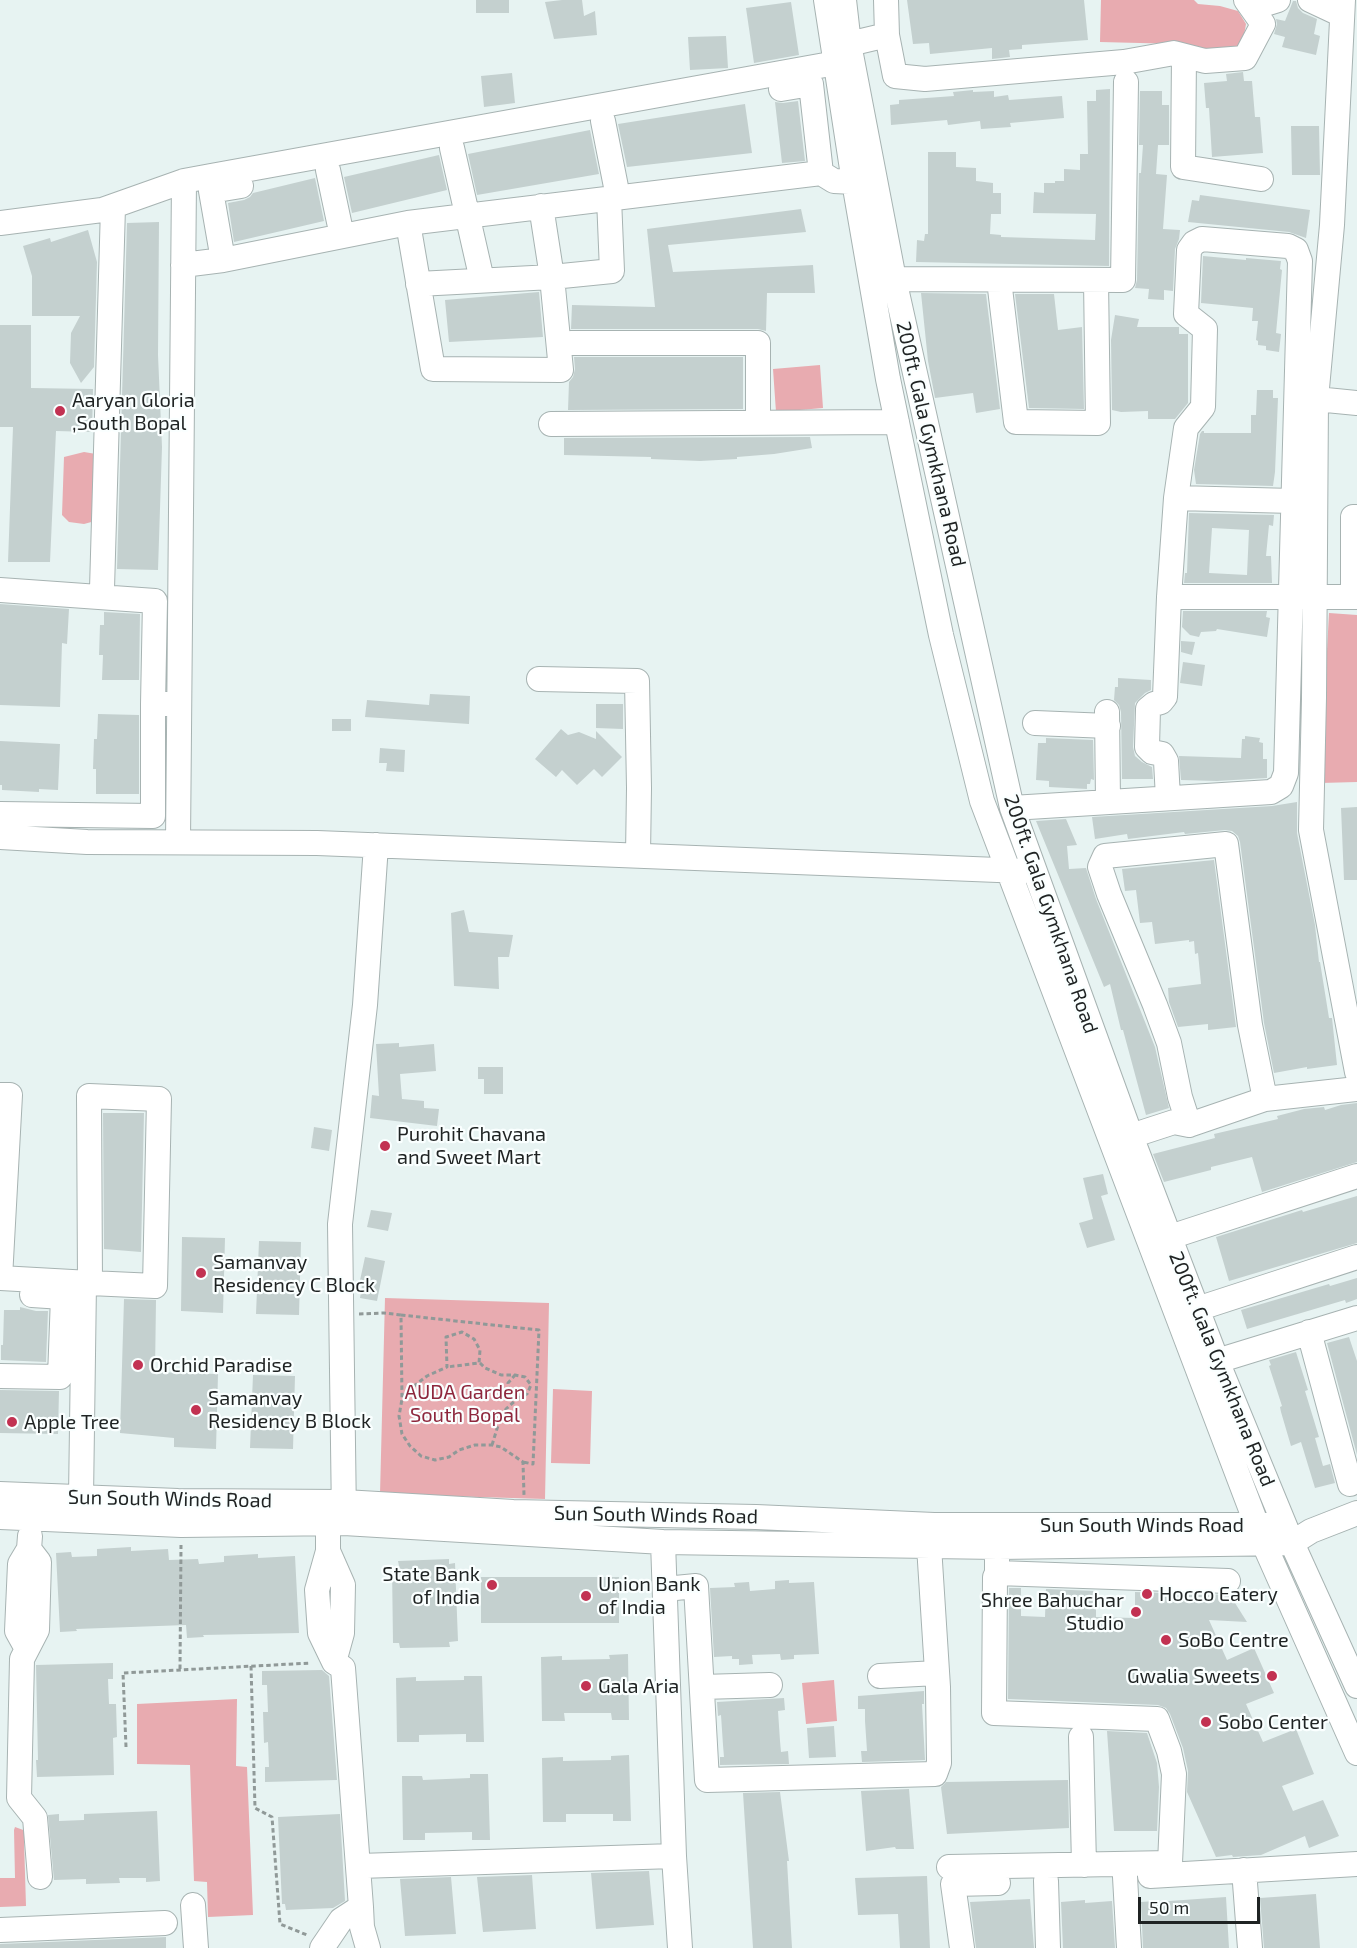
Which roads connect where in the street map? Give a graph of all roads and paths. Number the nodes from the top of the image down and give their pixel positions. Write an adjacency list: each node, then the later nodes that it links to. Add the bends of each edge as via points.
1 (826, 0): 9 (street)
2 (844, 0): 9 (street, 200ft. Gala Gymkhana Road)
3 (886, 0): 8 (street)
4 (1278, 0): 6 (street)
5 (1310, 0): 7 (street)
6 (1249, 4): 10 (street, via 1263,24 1245,58 1205,61)
7 (1342, 8): 35 (street, via 1332,225)
8 (887, 35): 9 (street); 10 (street, via 895,76 925,79 1124,62 1174,53)
9 (842, 53): 17 (street); 18 (street); 29 (street, 200ft. Gala Gymkhana Road)
10 (1184, 56): 16 (street, via 1183,167)
11 (1126, 82): 32 (street, via 1123,280)
12 (603, 121): 13 (street); 15 (street, via 811,84); 19 (street)
13 (452, 148): 14 (street); 22 (street)
14 (328, 170): 25 (street); 26 (street, via 211,192)
15 (821, 173): 18 (street, via 834,181); 19 (street)
16 (1261, 179)
17 (183, 181): 21 (street); 27 (street)
18 (854, 182): 37 (street)
19 (614, 197): 20 (street); 28 (street, via 612,271)
20 (541, 206): 22 (street); 28 (street)
21 (113, 207): 23 (street); 43 (street)
22 (467, 215): 24 (street); 30 (street)
23 (0, 223)
24 (408, 223): 25 (street); 33 (street)
25 (342, 236): 26 (street)
26 (223, 260): 27 (street)
27 (183, 265): 51 (street)
28 (552, 277): 30 (street); 33 (street, via 561,370 433,369)
29 (894, 279): 31 (street); 55 (street, 200ft. Gala Gymkhana Road)
30 (482, 280): 33 (street)
31 (999, 280): 32 (street); 32 (street, via 1016,422 1098,423)
32 (1096, 280)
33 (418, 284)
34 (571, 343): 38 (street, via 758,343)
35 (1316, 399): 36 (street); 48 (street)
36 (1357, 403)
37 (897, 422): 38 (street); 61 (street, via 941,635 982,801)
38 (758, 423): 39 (street)
39 (551, 424)
40 (1176, 498): 41 (street); 41 (street, via 1186,428 1203,407 1205,329 1186,314 1190,250 1202,239 1288,246 1296,250 1300,261); 45 (street)
41 (1293, 501): 47 (street)
42 (1357, 517): 46 (street, via 1353,517)
43 (102, 589)
44 (0, 590): 50 (street, via 155,601)
45 (1169, 597): 47 (street); 53 (street, via 1165,697 1148,709 1147,747 1162,754 1166,761)
46 (1355, 597): 48 (street)
47 (1290, 598): 48 (street); 53 (street, via 1286,773 1281,786 1271,792)
48 (1315, 598): 62 (street, via 1311,830)
49 (539, 679): 60 (street, via 637,681)
50 (153, 704): 51 (street); 56 (street, via 153,816)
51 (179, 704): 58 (street)
52 (1035, 723): 54 (street, via 1107,719)
53 (1168, 798): 54 (street)
54 (1108, 802): 55 (street)
55 (1012, 808): 61 (street, 200ft. Gala Gymkhana Road)
56 (0, 813)
57 (0, 837): 58 (street, via 87,842)
58 (177, 841): 59 (street)
59 (376, 845): 60 (street); 74 (street, via 365,1005 340,1224)
60 (638, 855): 61 (street)
61 (1022, 871): 67 (street, 200ft. Gala Gymkhana Road); 97 (street)
62 (1357, 1072)
63 (1357, 1089): 65 (street)
64 (0, 1095): 71 (street, via 10,1095 0,1278)
65 (1265, 1099): 66 (street); 66 (street, via 1250,1025 1226,844 1105,856 1100,867 1169,1043)
66 (1189, 1125): 67 (street, via 1174,1122)
67 (1131, 1136): 69 (street, 200ft. Gala Gymkhana Road)
68 (1357, 1176): 69 (street)
69 (1170, 1237): 73 (street, 200ft. Gala Gymkhana Road)
70 (1357, 1257): 73 (street)
71 (87, 1283): 71 (street, via 89,1096 159,1099 155,1286); 89 (street)
72 (0, 1293): 82 (street, via 63,1297 60,1377)
73 (1197, 1309): 78 (street, 200ft. Gala Gymkhana Road)
74 (342, 1315): 75 (path); 92 (street)
75 (401, 1315): 84 (path); 86 (path, via 539,1330 533,1464)
76 (1357, 1318): 77 (street)
77 (1309, 1332): 78 (street); 87 (street)
78 (1217, 1361): 96 (street, 200ft. Gala Gymkhana Road)
79 (479, 1363): 80 (path); 80 (path, via 478,1345 462,1332 446,1337); 81 (path, via 492,1372)
80 (447, 1367): 84 (path, via 427,1376)
81 (515, 1375): 83 (path, via 508,1383 509,1392); 83 (path, via 525,1377 531,1385 527,1394)
82 (0, 1376)
83 (518, 1398): 85 (path, via 500,1419)
84 (402, 1399): 85 (path, via 402,1434 421,1456 443,1460 466,1447)
85 (492, 1445): 86 (path)
86 (523, 1462): 90 (path)
87 (1350, 1484)
88 (0, 1494): 89 (street, Sun South Winds Road)
89 (81, 1498): 92 (street, Sun South Winds Road)
90 (524, 1499)
91 (1357, 1513): 96 (street)
92 (339, 1516): 95 (street); 97 (street, Sun South Winds Road, via 513,1512 756,1517); 98 (street); 104 (street, via 317,1590 320,1633)
93 (0, 1517): 94 (street)
94 (31, 1519): 95 (street); 121 (street, via 29,1549 39,1562 37,1630 22,1659 19,1798 35,1818)
95 (181, 1525): 106 (path)
96 (1296, 1533): 97 (street, Sun South Winds Road); 110 (street, 200ft. Gala Gymkhana Road)
97 (1260, 1535): 100 (street); 114 (street)
98 (663, 1542): 99 (street); 103 (street)
99 (929, 1546): 100 (street); 107 (street)
100 (998, 1547): 101 (street)
101 (997, 1573): 102 (street); 117 (street, via 994,1713 1156,1719 1169,1751 1174,1774 1170,1863)
102 (1228, 1581)
103 (665, 1589): 111 (street, via 696,1586); 115 (street)
104 (334, 1662): 105 (path); 118 (street, via 343,1668)
105 (251, 1666): 106 (path); 128 (path, via 255,1808 272,1817 280,1924)
106 (180, 1669): 113 (path, via 123,1673)
107 (938, 1673): 108 (street); 111 (street, via 939,1763 935,1774 707,1780)
108 (880, 1676)
109 (771, 1684): 111 (street)
110 (1357, 1686)
111 (702, 1687)
112 (1081, 1737): 117 (street)
113 (126, 1747)
114 (1357, 1753)
115 (674, 1857): 118 (street); 131 (street)
116 (1357, 1864): 120 (street)
117 (1083, 1865): 119 (street)
118 (359, 1866): 125 (street)
119 (949, 1867)
120 (1244, 1870): 122 (street); 135 (street)
121 (40, 1877)
122 (1125, 1877): 123 (street); 134 (street)
123 (1046, 1881): 132 (street, via 953,1884); 133 (street)
124 (193, 1905): 129 (street)
125 (361, 1907): 128 (street, via 341,1920); 130 (street)
126 (165, 1923): 127 (street)
127 (0, 1930)
128 (324, 1946)
129 (196, 1948)
130 (368, 1948)
131 (680, 1948)
132 (962, 1948)
133 (1048, 1948)
134 (1129, 1948)
135 (1250, 1948)

